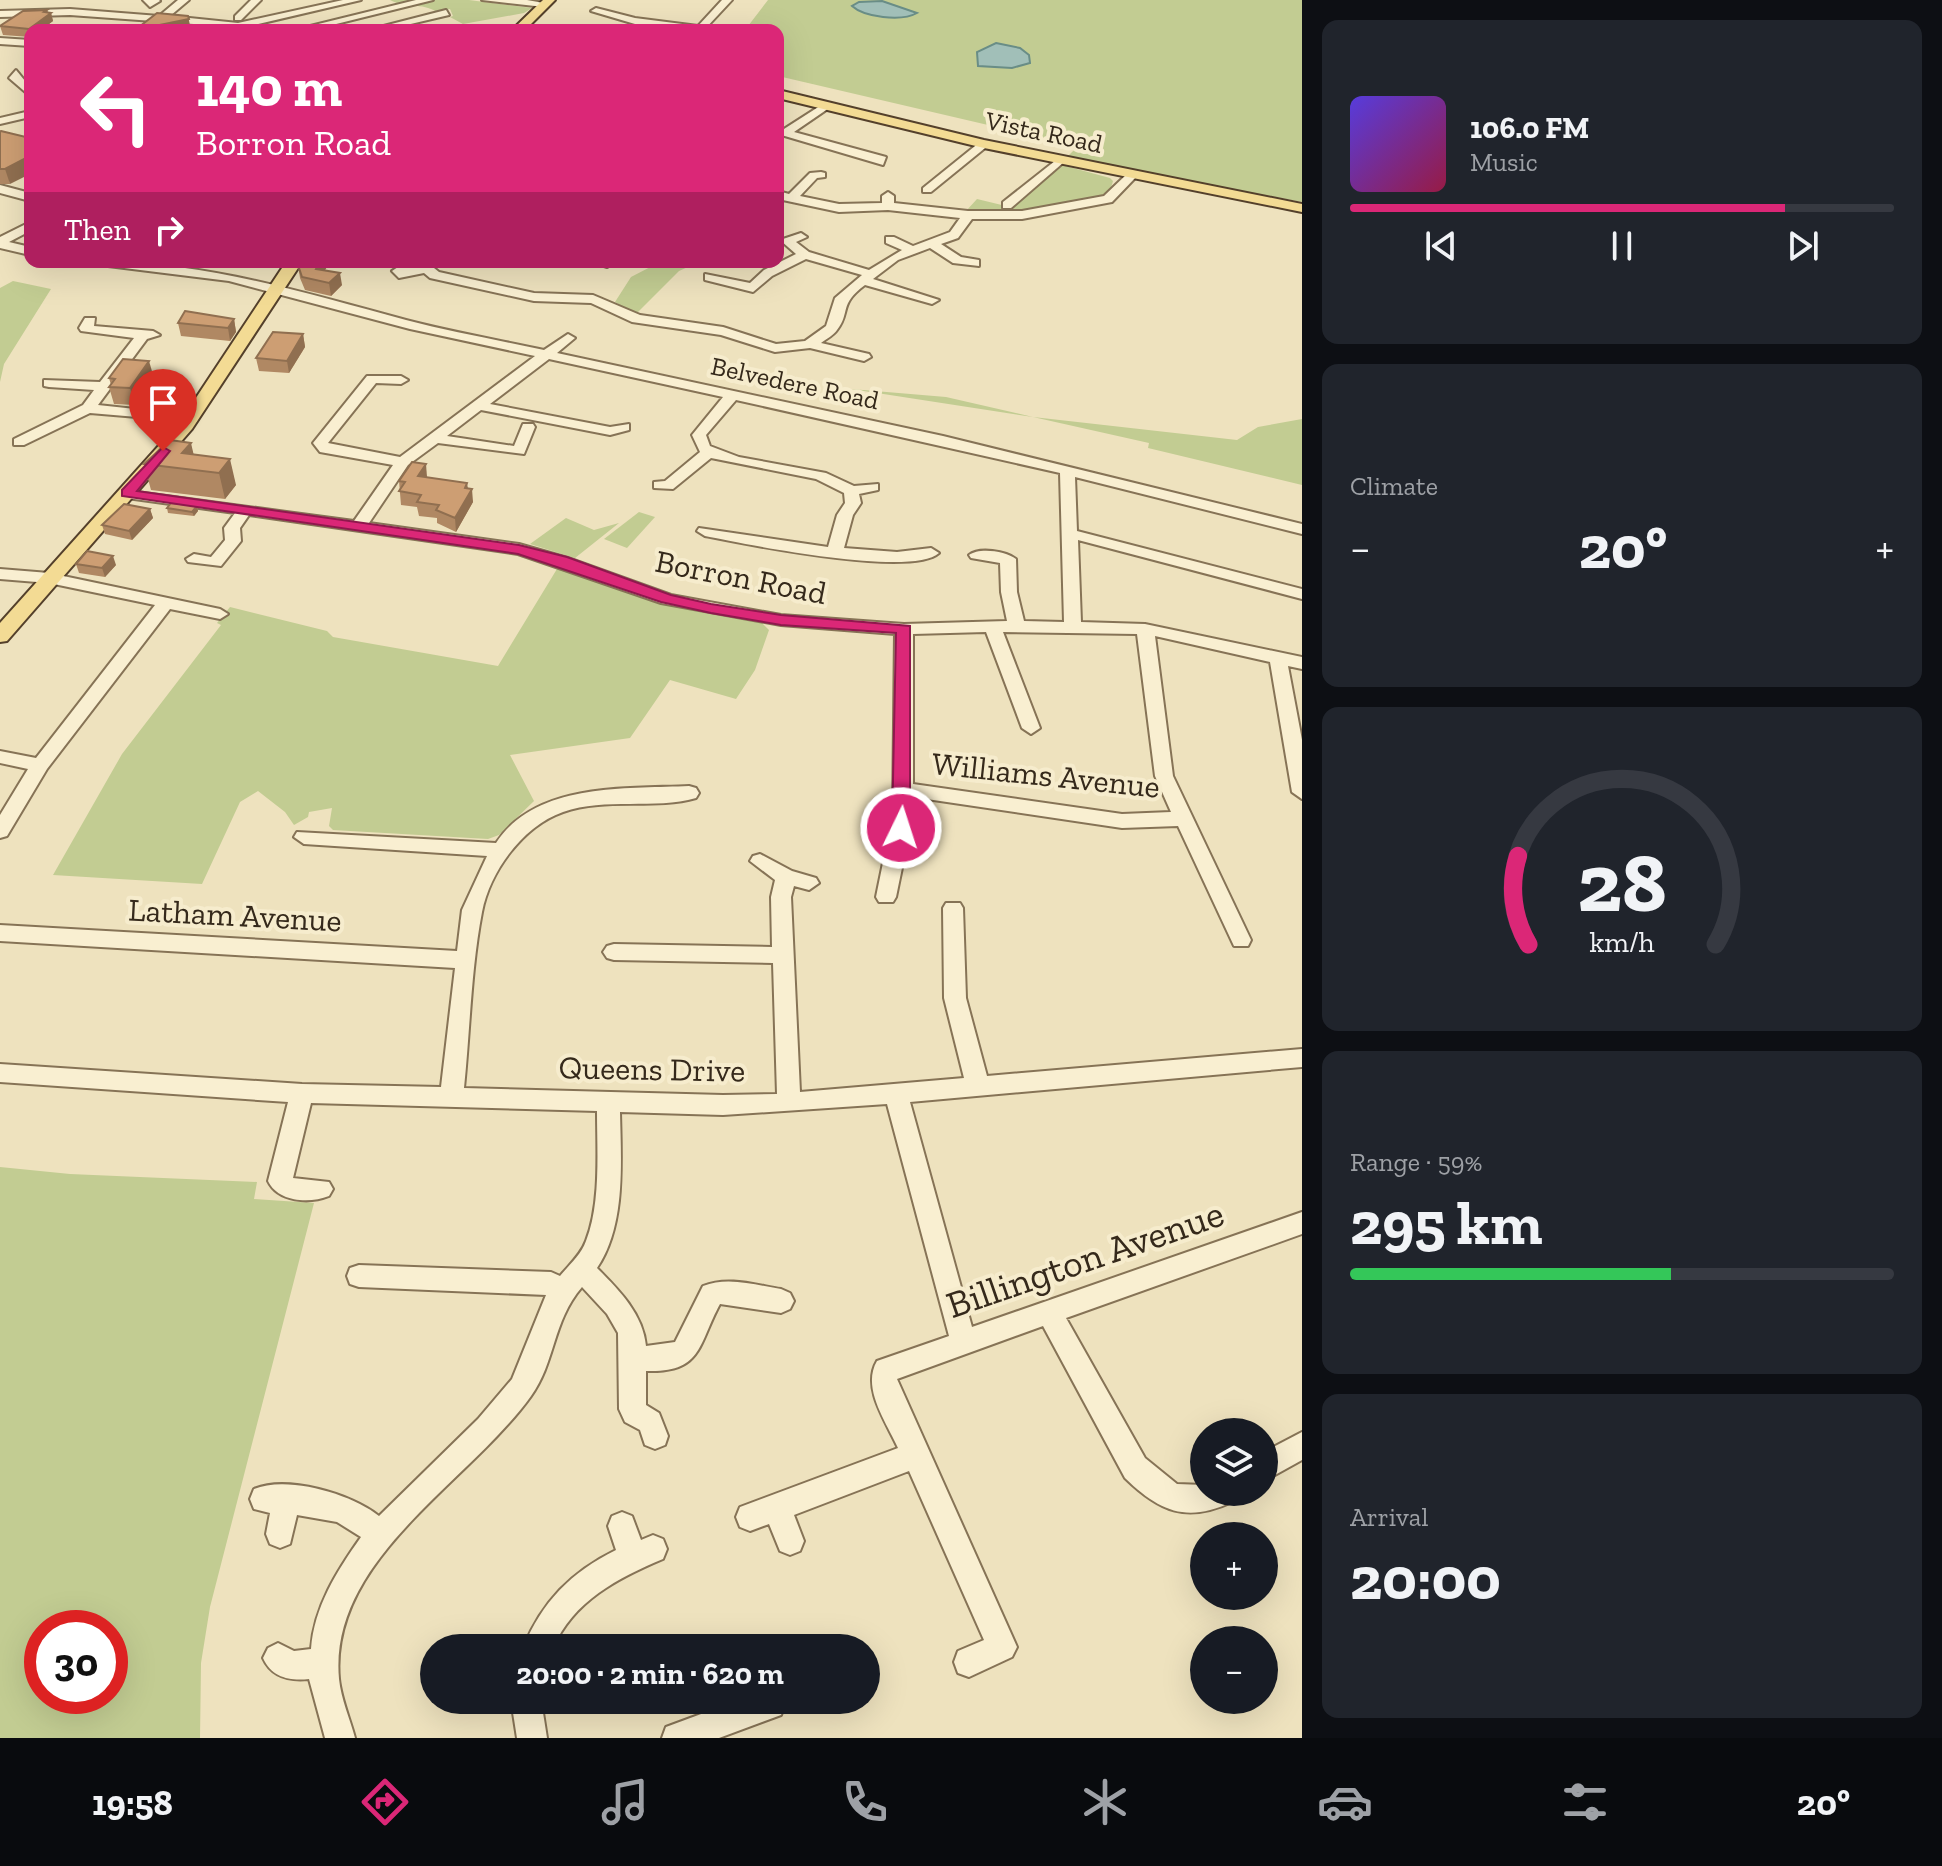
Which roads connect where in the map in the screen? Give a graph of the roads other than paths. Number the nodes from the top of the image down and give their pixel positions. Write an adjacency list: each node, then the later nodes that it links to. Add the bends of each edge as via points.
1 (184, 0): 13 (street)
2 (256, 0): 17 (street)
3 (356, 0): 18 (street)
4 (428, 0): 19 (street)
5 (487, 0): 7 (street)
6 (727, 0): 23 (street)
7 (547, 2): 21 (main road)
8 (627, 4): 22 (street, via 602,12)
9 (25, 6): 11 (street); 12 (street); 24 (street)
10 (446, 13): 20 (street)
11 (0, 14)
12 (92, 14): 13 (street); 14 (street)
13 (161, 19): 15 (street); 16 (street)
14 (79, 24)
15 (155, 24)
16 (224, 24)
17 (237, 24)
18 (241, 24)
19 (325, 24)
20 (399, 24)
21 (529, 24)
22 (656, 24)
23 (705, 24)
24 (0, 25)
25 (0, 41): 26 (street)
26 (24, 43)
27 (24, 67): 29 (street)
28 (24, 73): 29 (street)
29 (15, 75): 30 (street); 31 (street)
30 (0, 79)
31 (24, 87)
32 (784, 95): 33 (main road, Vista Road)
33 (827, 106): 36 (street); 38 (main road, Vista Road)
34 (24, 115): 35 (street)
35 (0, 121)
36 (784, 131)
37 (784, 133): 40 (street, via 882,159)
38 (984, 144): 39 (main road, Vista Road); 44 (street)
39 (1060, 160): 42 (main road, Vista Road); 48 (street)
40 (879, 163)
41 (815, 175): 47 (street)
42 (1131, 176): 49 (main road, Vista Road); 50 (street, via 1108,199 1020,224)
43 (0, 189): 45 (street)
44 (927, 190)
45 (24, 195)
46 (784, 196): 47 (street)
47 (792, 197): 50 (street, via 839,208 888,201)
48 (1007, 205)
49 (1302, 208)
50 (968, 215): 57 (street, via 958,232)
51 (24, 229): 56 (street)
52 (801, 237): 53 (street)
53 (784, 238)
54 (784, 239): 60 (street)
55 (890, 240): 59 (street)
56 (0, 243): 58 (street)
57 (931, 243): 59 (street); 61 (street, via 957,260)
58 (24, 249)
59 (912, 250): 71 (street)
60 (805, 255): 62 (street); 71 (street)
61 (975, 263)
62 (784, 265)
63 (157, 268): 69 (street)
64 (290, 268): 69 (street, via 262,281); 72 (main road)
65 (417, 268): 68 (street)
66 (430, 268): 78 (street, via 435,275 534,297 593,299 637,319 723,331 775,348)
67 (778, 268): 70 (street, via 758,289)
68 (398, 271)
69 (230, 277): 72 (street, Belvedere Road)
70 (710, 277)
71 (868, 278): 73 (street); 78 (street, via 840,301 832,328)
72 (275, 292): 75 (street, Belvedere Road); 87 (main road)
73 (932, 300)
74 (90, 321): 83 (street, via 86,328 150,334)
75 (410, 325): 77 (street); 79 (street, Belvedere Road)
76 (568, 338): 79 (street)
77 (395, 341)
78 (810, 344): 80 (street)
79 (546, 355): 84 (street, Belvedere Road); 85 (street)
80 (864, 357)
81 (401, 380): 93 (street, via 366,378 320,443 330,450)
82 (49, 383): 83 (street, via 68,380)
83 (105, 387): 86 (street)
84 (732, 395): 92 (street, via 699,435); 94 (street, Belvedere Road)
85 (480, 406): 89 (street); 90 (street)
86 (88, 408): 87 (street); 91 (street)
87 (191, 419): 98 (main road)
88 (528, 427): 90 (street, via 519,451)
89 (613, 434)
90 (434, 438): 93 (street)
91 (20, 442)
92 (709, 452): 95 (street); 97 (street, via 834,481)
93 (403, 462): 100 (street)
94 (1067, 471): 101 (street, Belvedere Road); 103 (street)
95 (667, 486)
96 (873, 487): 97 (street)
97 (851, 491): 104 (street, via 853,503)
98 (127, 493): 99 (street, Borron Road); 109 (main road)
99 (245, 510): 100 (street, Borron Road); 107 (street, via 232,528 233,541 212,567)
100 (359, 526): 116 (street, Borron Road, via 519,549 667,599 711,608 781,620)
101 (1302, 529)
102 (704, 531): 104 (street)
103 (1068, 533): 110 (street); 115 (street)
104 (835, 551): 105 (street, via 897,557)
105 (931, 553)
106 (977, 555): 113 (street, via 1008,555)
107 (194, 559)
108 (0, 574): 109 (street)
109 (49, 578): 111 (street); 118 (main road)
110 (1302, 594)
111 (166, 603): 112 (street); 123 (street)
112 (220, 614)
113 (1017, 626): 114 (street, Borron Road); 115 (street, Borron Road)
114 (993, 627): 116 (street, Borron Road); 121 (street)
115 (1073, 627): 117 (street, Borron Road)
116 (904, 629): 124 (street)
117 (1145, 629): 119 (street, Borron Road); 127 (street, via 1158,750)
118 (0, 636)
119 (1278, 657): 120 (street, Borron Road); 125 (street)
120 (1302, 663)
121 (1031, 728)
122 (0, 757): 123 (street)
123 (40, 765): 128 (street)
124 (904, 789): 127 (street, Williams Avenue, via 1122,821); 134 (street)
125 (1302, 792)
126 (689, 793): 130 (street, via 563,803 528,820)
127 (1182, 819): 137 (street)
128 (0, 831)
129 (304, 837): 130 (street, via 322,828)
130 (501, 850): 140 (street, via 472,910)
131 (760, 861): 132 (street)
132 (786, 877): 133 (street); 139 (street, via 781,897)
133 (809, 883)
134 (886, 897)
135 (953, 908): 143 (street, via 955,998)
136 (0, 933): 140 (street, Latham Avenue)
137 (1241, 940)
138 (614, 952): 139 (street)
139 (784, 955): 148 (street)
140 (466, 960): 146 (street)
141 (1302, 1058): 143 (street, Queens Drive)
142 (0, 1073): 144 (street, Queens Drive)
143 (978, 1087): 145 (street, Queens Drive)
144 (302, 1093): 146 (street, Queens Drive); 149 (street, via 280,1181 287,1188)
145 (896, 1094): 148 (street, Queens Drive); 155 (street)
146 (452, 1095): 147 (street, Queens Drive)
147 (608, 1101): 148 (street, Queens Drive); 152 (street, via 601,1232)
148 (789, 1103)
149 (321, 1189)
150 (1302, 1223): 154 (street, Billington Avenue)
151 (359, 1276): 152 (street, via 551,1284)
152 (572, 1279): 156 (street, via 622,1313); 166 (street, via 542,1330 533,1367 519,1392)
153 (781, 1301): 156 (street, via 712,1294 686,1350)
154 (1049, 1312): 155 (street, Billington Avenue); 161 (street, via 1135,1468 1150,1483)
155 (963, 1341): 159 (street, Billington Avenue, via 892,1366 883,1375)
156 (636, 1358): 157 (street, via 631,1406 650,1422)
157 (655, 1436)
158 (1302, 1445): 160 (street)
159 (916, 1455): 162 (street); 170 (street, via 1002,1647)
160 (1278, 1459)
161 (1190, 1500)
162 (777, 1508): 163 (street); 167 (street)
163 (750, 1517)
164 (622, 1526): 168 (street, via 642,1553 591,1579 567,1601)
165 (280, 1534): 166 (street, via 275,1500 348,1509)
166 (379, 1535): 171 (street, via 343,1587 326,1635)
167 (790, 1541)
168 (547, 1634)
169 (278, 1658): 171 (street, via 291,1666)
170 (969, 1662)
171 (323, 1663): 174 (street, via 327,1701)
172 (528, 1714): 175 (street)
173 (743, 1714): 176 (street)
174 (340, 1738)
175 (532, 1738)
176 (677, 1738)

